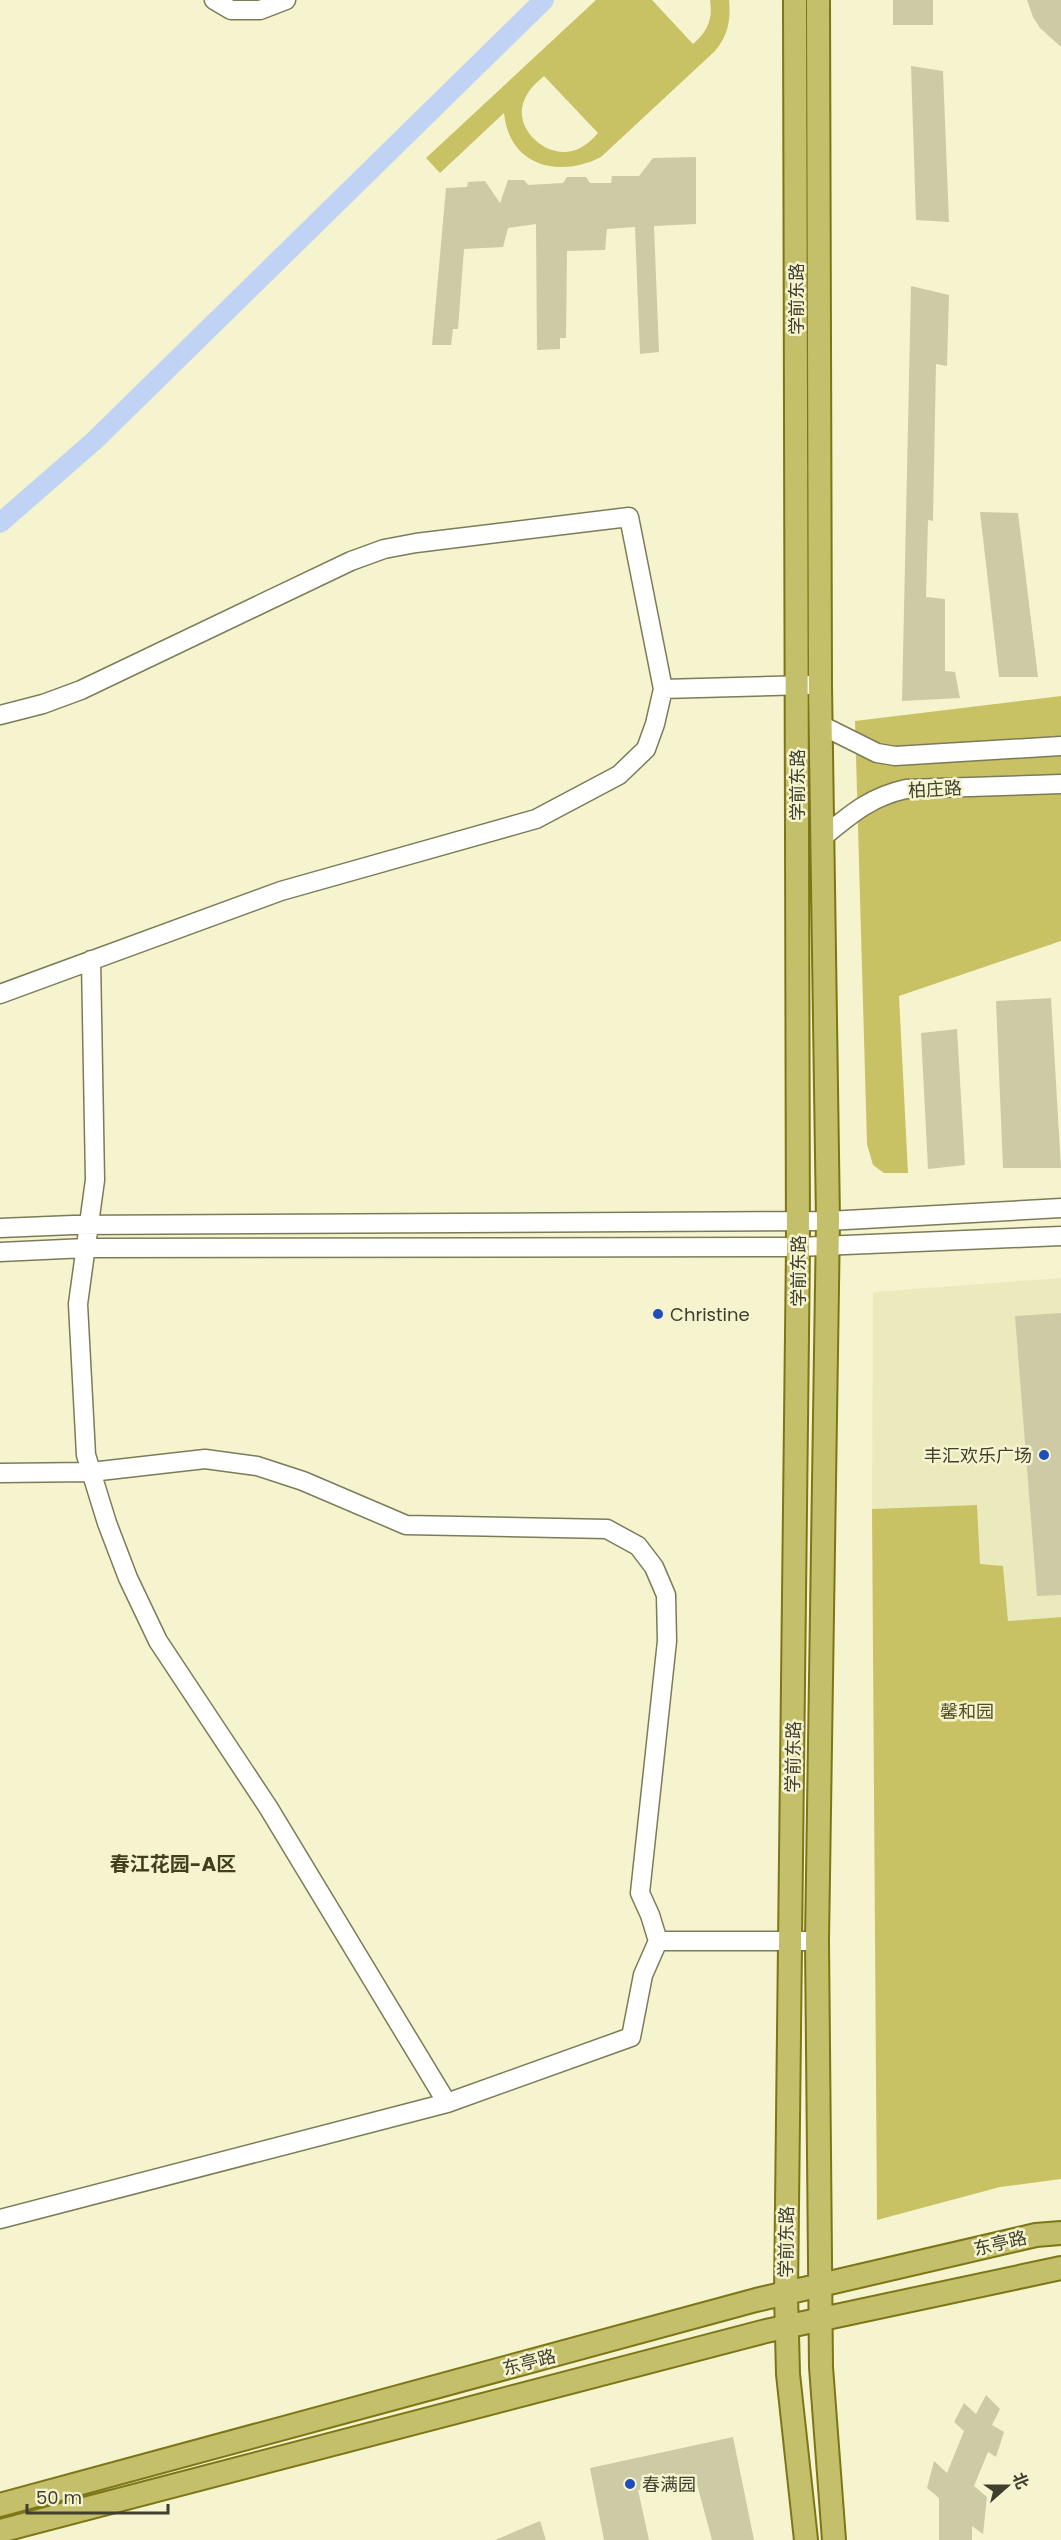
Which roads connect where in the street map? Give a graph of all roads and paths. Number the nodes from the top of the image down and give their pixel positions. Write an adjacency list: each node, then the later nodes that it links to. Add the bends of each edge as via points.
1 (214, 0): 2 (street, via 231,10 260,10)
2 (286, 0)
3 (795, 0): 5 (main road, 学前东路)
4 (818, 0): 6 (main road, 学前东路)
5 (796, 684): 6 (street); 7 (street); 16 (main road, 学前东路)
6 (820, 685): 9 (main road, 学前东路)
7 (663, 689): 8 (street, via 629,517 384,549 351,561 81,690); 13 (street, via 646,749 619,775 536,819 281,891)
8 (0, 715)
9 (822, 725): 10 (street, 柏庄路, via 877,753 895,756); 12 (main road, 学前东路)
10 (1061, 746)
11 (1061, 784): 12 (street, 柏庄路, via 906,789 863,804)
12 (823, 837): 17 (main road, 学前东路)
13 (91, 960): 14 (street); 18 (street, via 95,1180)
14 (0, 994)
15 (1061, 1208): 17 (street)
16 (797, 1221): 17 (street); 18 (street); 22 (main road, 学前东路)
17 (828, 1221): 21 (main road, 学前东路)
18 (89, 1225): 19 (street); 23 (street)
19 (0, 1228)
20 (1061, 1236): 21 (street)
21 (828, 1246): 22 (street); 29 (main road, 学前东路)
22 (798, 1247): 23 (street); 28 (main road, 学前东路)
23 (86, 1248): 24 (street); 25 (street, via 78,1304 86,1455)
24 (0, 1252)
25 (91, 1472): 26 (street); 27 (street, via 205,1459 257,1466 303,1481 406,1525 607,1529 638,1545 654,1567 666,1595 667,1641 639,1893); 30 (street, via 128,1578 158,1641 268,1807)
26 (0, 1473)
27 (658, 1941): 28 (street); 30 (street, via 643,1975 631,2037)
28 (791, 1941): 29 (street); 35 (main road, 学前东路)
29 (817, 1941): 34 (main road, 学前东路)
30 (447, 2103): 31 (street)
31 (0, 2219)
32 (1061, 2233): 34 (main road, 东亭路, via 1036,2235)
33 (1061, 2268): 36 (main road, 东亭路)
34 (819, 2286): 35 (main road, 东亭路); 36 (main road, 学前东路)
35 (786, 2294): 37 (main road, 学前东路); 38 (main road, 东亭路)
36 (821, 2320): 37 (main road, 东亭路); 41 (main road, 学前东路)
37 (787, 2327): 39 (main road, 东亭路); 40 (main road, 学前东路, via 788,2374)
38 (0, 2505)
39 (0, 2531)
40 (806, 2540)
41 (834, 2540)

